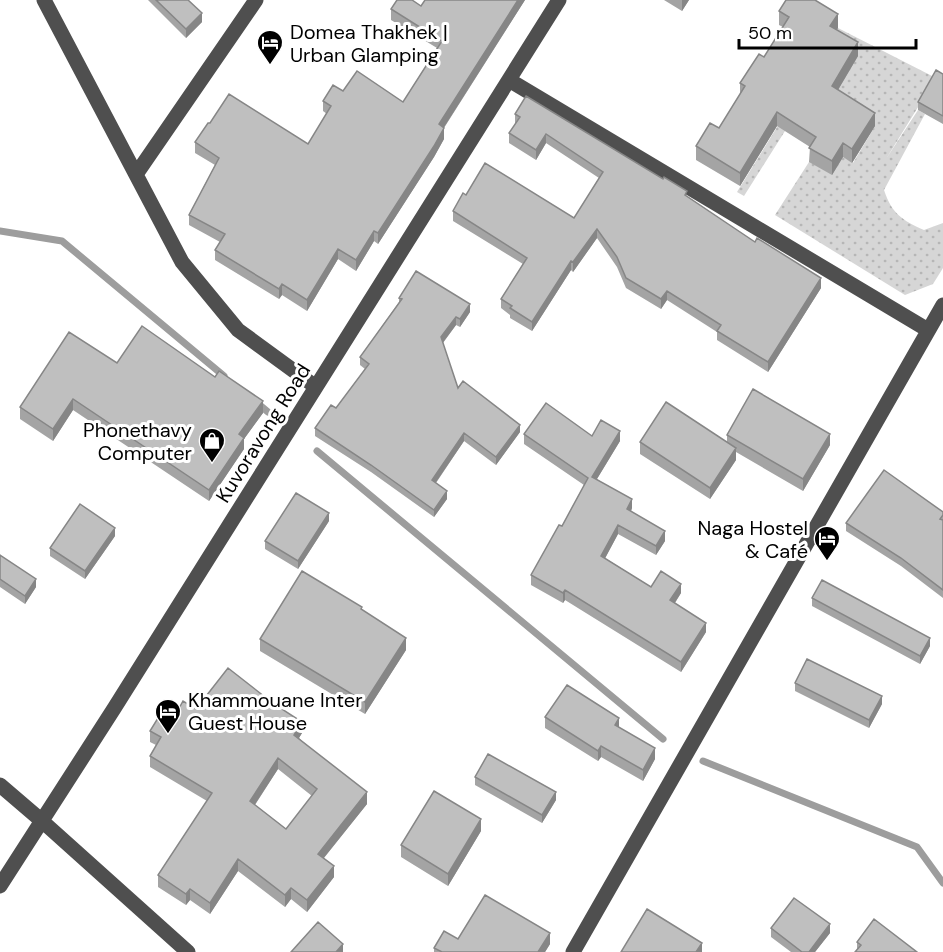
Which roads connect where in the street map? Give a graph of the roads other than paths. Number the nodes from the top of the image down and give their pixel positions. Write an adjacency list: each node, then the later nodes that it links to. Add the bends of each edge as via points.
1 (44, 0): 5 (street)
2 (256, 0): 5 (street)
3 (559, 0): 4 (street, Kuvoravong Road)
4 (509, 80): 7 (street); 8 (street, Kuvoravong Road)
5 (137, 173): 8 (street, via 182,262 238,330)
6 (943, 304): 7 (street)
7 (928, 330): 13 (street)
8 (316, 387): 10 (street, Kuvoravong Road)
9 (0, 785): 10 (street)
10 (42, 821): 11 (street, Kuvoravong Road); 12 (street)
11 (0, 886)
12 (188, 952)
13 (573, 952)

